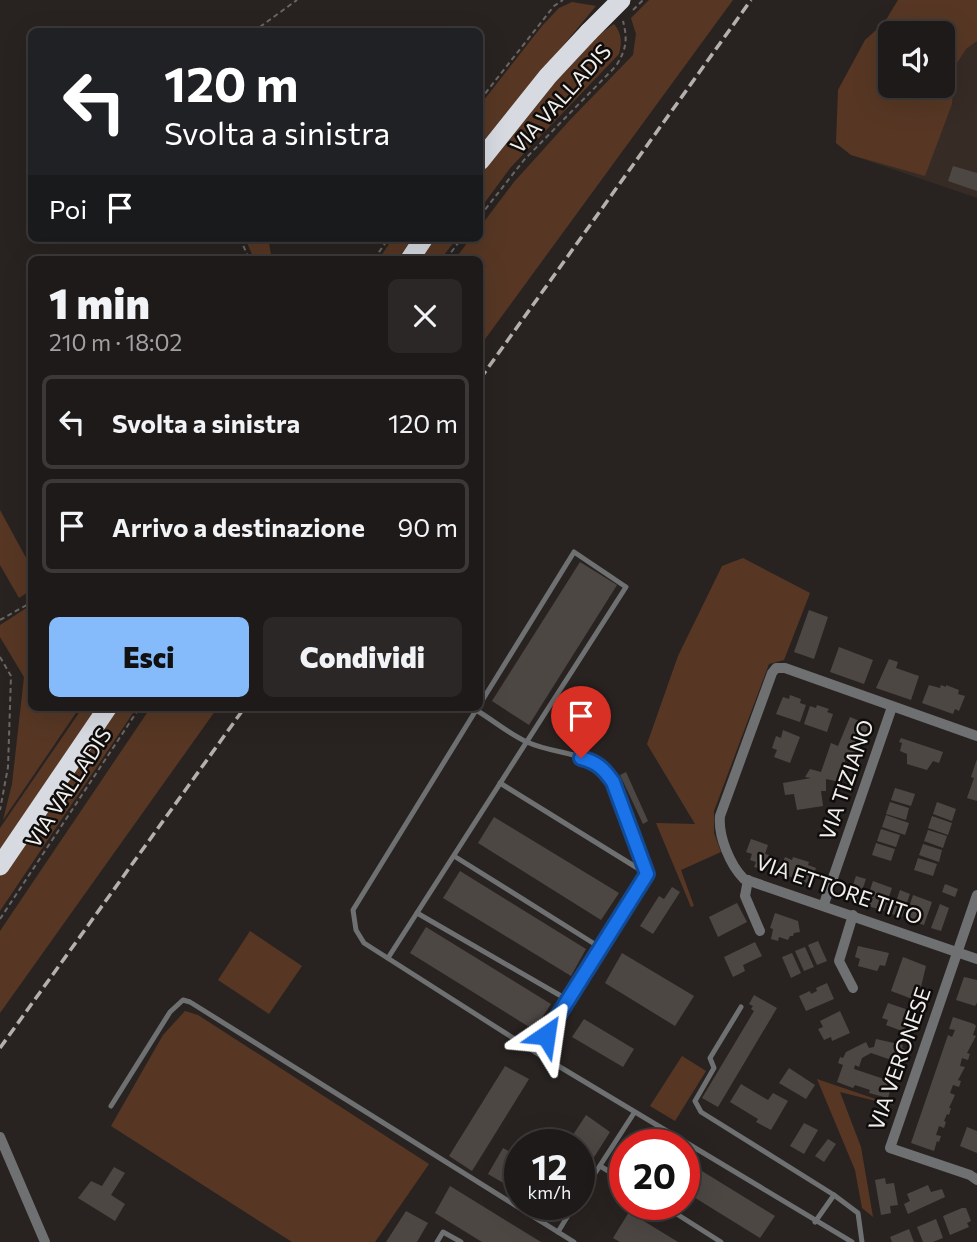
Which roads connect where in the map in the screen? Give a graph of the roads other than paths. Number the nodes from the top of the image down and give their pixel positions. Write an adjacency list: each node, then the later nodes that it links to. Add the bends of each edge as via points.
1 (621, 9): 2 (highway, bridge, via 589,32 548,76)
2 (483, 157)
3 (483, 699): 9 (lane, via 574,552 626,587)
4 (892, 707): 8 (street); 14 (street, VIA ETTORE TITO, via 776,668 720,816 727,849 741,877); 16 (street, VIA TIZIANO)
5 (105, 711): 12 (highway)
6 (475, 711): 22 (lane, via 353,910 364,943)
7 (483, 711): 9 (lane)
8 (977, 736)
9 (527, 742): 10 (lane); 13 (lane, via 595,762 605,770)
10 (500, 783): 11 (lane); 13 (lane)
11 (454, 856): 17 (lane); 20 (lane)
12 (0, 866)
13 (647, 874): 20 (lane)
14 (748, 880): 16 (street, VIA ETTORE TITO); 19 (street, via 745,895)
15 (977, 895): 21 (street, VIA VERONESE)
16 (824, 904): 18 (street, VIA ETTORE TITO)
17 (417, 913): 22 (lane); 25 (lane)
18 (853, 915): 21 (street, VIA ETTORE TITO); 24 (street, via 839,961)
19 (760, 931)
20 (601, 947): 25 (lane)
21 (957, 952): 23 (street, VIA ETTORE TITO); 34 (street, VIA VERONESE, via 890,1148)
22 (388, 958): 27 (lane)
23 (977, 959)
24 (853, 988)
25 (568, 1000): 27 (lane)
26 (740, 1007): 35 (lane, via 710,1058 714,1068 695,1101 701,1112)
27 (535, 1052): 29 (lane)
28 (111, 1106): 39 (lane, via 170,1012 183,1000)
29 (634, 1113): 31 (lane); 38 (lane)
30 (0, 1138): 40 (street)
31 (600, 1166): 32 (lane); 33 (lane)
32 (609, 1171)
33 (595, 1174)
34 (977, 1180)
35 (834, 1195): 38 (lane); 46 (lane, via 858,1213)
36 (566, 1220): 39 (lane)
37 (686, 1220): 44 (lane)
38 (815, 1222): 45 (lane)
39 (558, 1232): 43 (lane)
40 (44, 1242)
41 (437, 1242): 42 (lane, via 443,1232)
42 (461, 1242)
43 (574, 1242)
44 (721, 1242)
45 (852, 1242)
46 (862, 1242)

